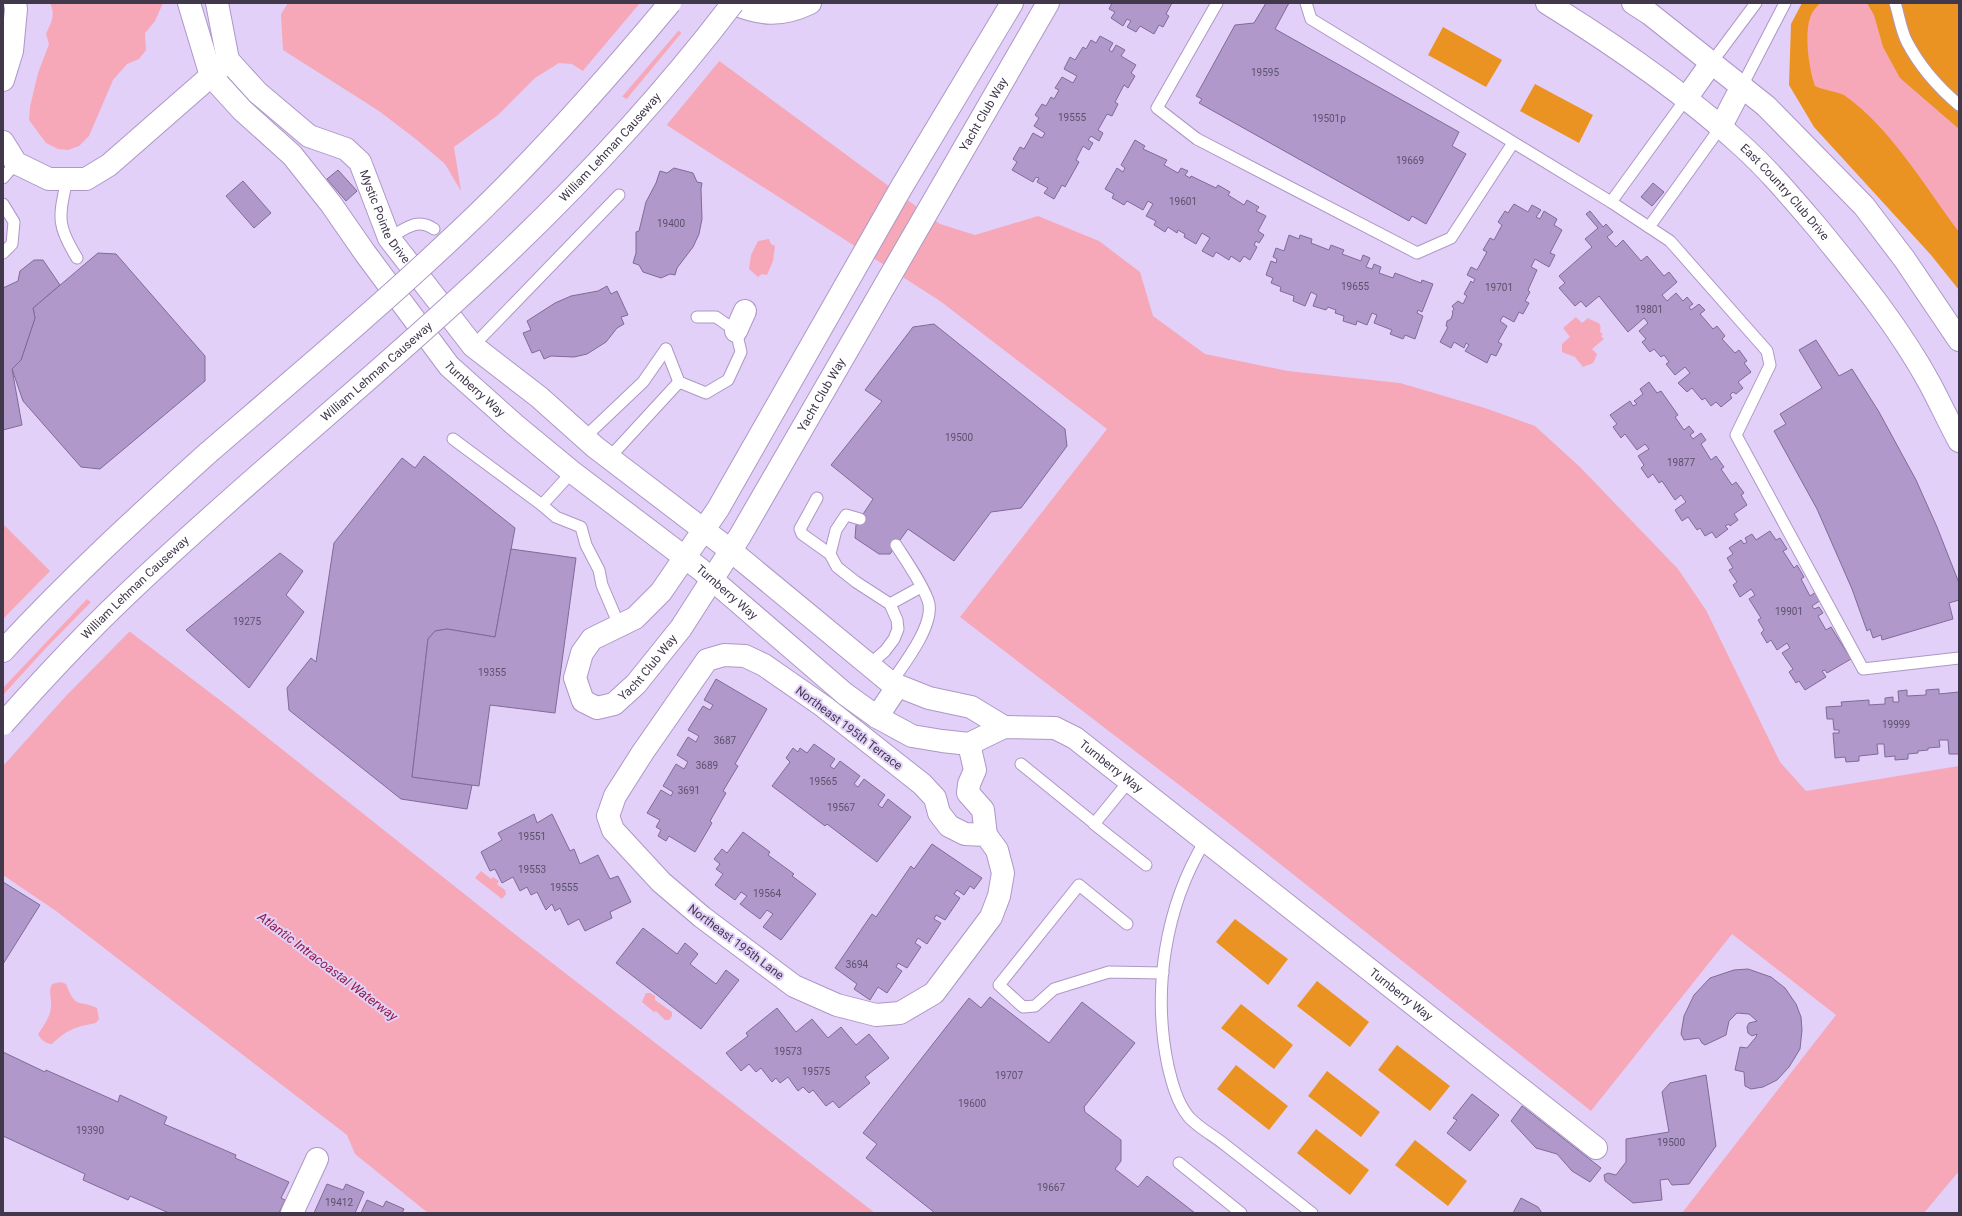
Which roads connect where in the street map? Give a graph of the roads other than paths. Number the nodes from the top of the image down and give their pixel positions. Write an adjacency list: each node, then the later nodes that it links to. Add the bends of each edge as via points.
1 (15, 3): 16 (main road)
2 (189, 3): 19 (main road)
3 (217, 3): 17 (main road)
4 (670, 3): 63 (main road, bridge, via 584,104 465,226 151,504 51,600)
5 (733, 3): 6 (main road, via 752,11 772,14); 69 (main road, William Lehman Causeway, bridge, via 654,100 585,176 534,227 444,312 146,576)
6 (810, 3)
7 (1012, 3): 54 (main road, Yacht Club Way, via 900,188 722,503)
8 (1048, 3): 56 (main road, Yacht Club Way)
9 (1217, 3): 27 (lane, via 1157,108 1196,139 1417,253 1451,238)
10 (1306, 3): 27 (lane, via 1311,19)
11 (1547, 3): 22 (main road, East Country Club Drive, via 1617,48)
12 (1633, 3): 18 (main road)
13 (1756, 3): 18 (lane)
14 (1785, 3): 21 (lane)
15 (1896, 3): 23 (lane, via 1906,41 1922,65)
16 (9, 32): 20 (main road, via 12,50)
17 (228, 60): 19 (main road); 25 (main road, Mystic Pointe Drive, via 258,93)
18 (1712, 62): 21 (main road); 22 (main road)
19 (211, 76): 28 (main road, via 242,110); 30 (main road, via 109,165 86,179)
20 (3, 80)
21 (1742, 86): 24 (main road); 43 (main road, via 1766,106 1864,206 1905,260)
22 (1685, 100): 24 (main road, East Country Club Drive); 32 (lane)
23 (1959, 105)
24 (1720, 128): 34 (lane); 48 (main road, East Country Club Drive, via 1740,144 1793,199 1860,279 1930,383)
25 (309, 136): 28 (main road); 36 (main road, Mystic Pointe Drive, via 346,149 360,162)
26 (3, 142): 29 (main road)
27 (1512, 143): 32 (lane)
28 (292, 155): 38 (main road, via 331,204)
29 (9, 171): 30 (main road, via 49,179)
30 (67, 179): 39 (lane, via 60,215 64,237)
31 (619, 195): 44 (lane)
32 (1611, 202): 34 (lane)
33 (3, 204): 37 (lane, via 14,222 12,244)
34 (1649, 226): 65 (lane, via 1670,240 1767,351 1770,365 1736,435 1863,668)
35 (434, 229): 36 (lane, via 424,223 413,224)
36 (389, 238): 38 (main road); 44 (main road, Mystic Pointe Drive)
37 (3, 252)
38 (365, 253): 45 (main road)
39 (77, 258)
40 (746, 311): 42 (main road)
41 (697, 317): 42 (lane, via 716,317)
42 (736, 331): 46 (lane, via 741,352 728,380 706,393)
43 (1959, 340)
44 (473, 346): 45 (main road, Turnberry Way); 49 (main road, Turnberry Way, via 539,397)
45 (449, 366): 50 (main road, Turnberry Way)
46 (679, 382): 49 (lane); 49 (lane, via 666,349)
47 (453, 439): 52 (lane)
48 (1959, 441)
49 (596, 447): 50 (main road); 54 (main road, Turnberry Way)
50 (572, 472): 52 (lane); 58 (main road, Turnberry Way)
51 (818, 498): 57 (lane, via 800,529 802,534)
52 (542, 504): 62 (lane, via 556,517 581,527 586,545 599,570 602,586)
53 (860, 519): 57 (lane, via 846,515 836,530)
54 (704, 530): 56 (main road, Turnberry Way); 58 (main road, Yacht Club Way)
55 (896, 545): 60 (lane)
56 (730, 550): 59 (main road, Yacht Club Way); 66 (main road, Turnberry Way)
57 (830, 554): 61 (lane, via 838,567)
58 (685, 558): 59 (main road, Turnberry Way); 62 (main road, Yacht Club Way, via 661,592 635,618)
59 (711, 579): 62 (main road, Yacht Club Way, via 681,628 636,684 614,704 597,708 583,701 575,678 582,653 592,639); 68 (main road, Turnberry Way, via 845,694)
60 (921, 587): 61 (lane); 67 (lane, via 929,603 923,633)
61 (890, 604): 66 (lane, via 898,629 885,651)
62 (620, 625)
63 (3, 651)
64 (745, 656): 75 (main road, Northeast 195th Terrace, via 764,665 823,706 922,784 936,798 939,813 949,826 965,834); 75 (main road, Northeast 195th Lane, via 724,656 707,660 615,796 608,816 613,830 661,882 726,936 794,986 837,1005 876,1015 900,1013 934,993 991,917 999,896 1003,873 997,850)
65 (1959, 658)
66 (869, 665): 67 (main road, Turnberry Way)
67 (894, 685): 68 (main road); 70 (main road, Turnberry Way, via 929,698 971,707)
68 (877, 717): 71 (main road, Turnberry Way, via 912,736)
69 (3, 724)
70 (1004, 728): 71 (main road, Turnberry Way); 73 (main road, Turnberry Way, via 1055,728 1075,738)
71 (969, 744): 75 (main road, Northeast 195th Lane, via 975,770 968,784 968,793 983,810)
72 (1021, 764): 74 (lane)
73 (1129, 780): 74 (lane); 76 (main road, Turnberry Way)
74 (1095, 824): 77 (lane)
75 (986, 835)
76 (1205, 841): 79 (lane, via 1191,864 1176,903 1165,947); 80 (main road, Turnberry Way)
77 (1146, 865)
78 (1126, 924): 79 (lane, via 1079,885 999,985 1023,1007 1035,1006 1054,989 1109,972)
79 (1163, 973): 85 (lane, via 1164,1044 1173,1088 1188,1116)
80 (1596, 1148)
81 (317, 1159): 83 (main road)
82 (1179, 1163): 84 (lane)
83 (292, 1213)
84 (1241, 1213)
85 (1312, 1213)

